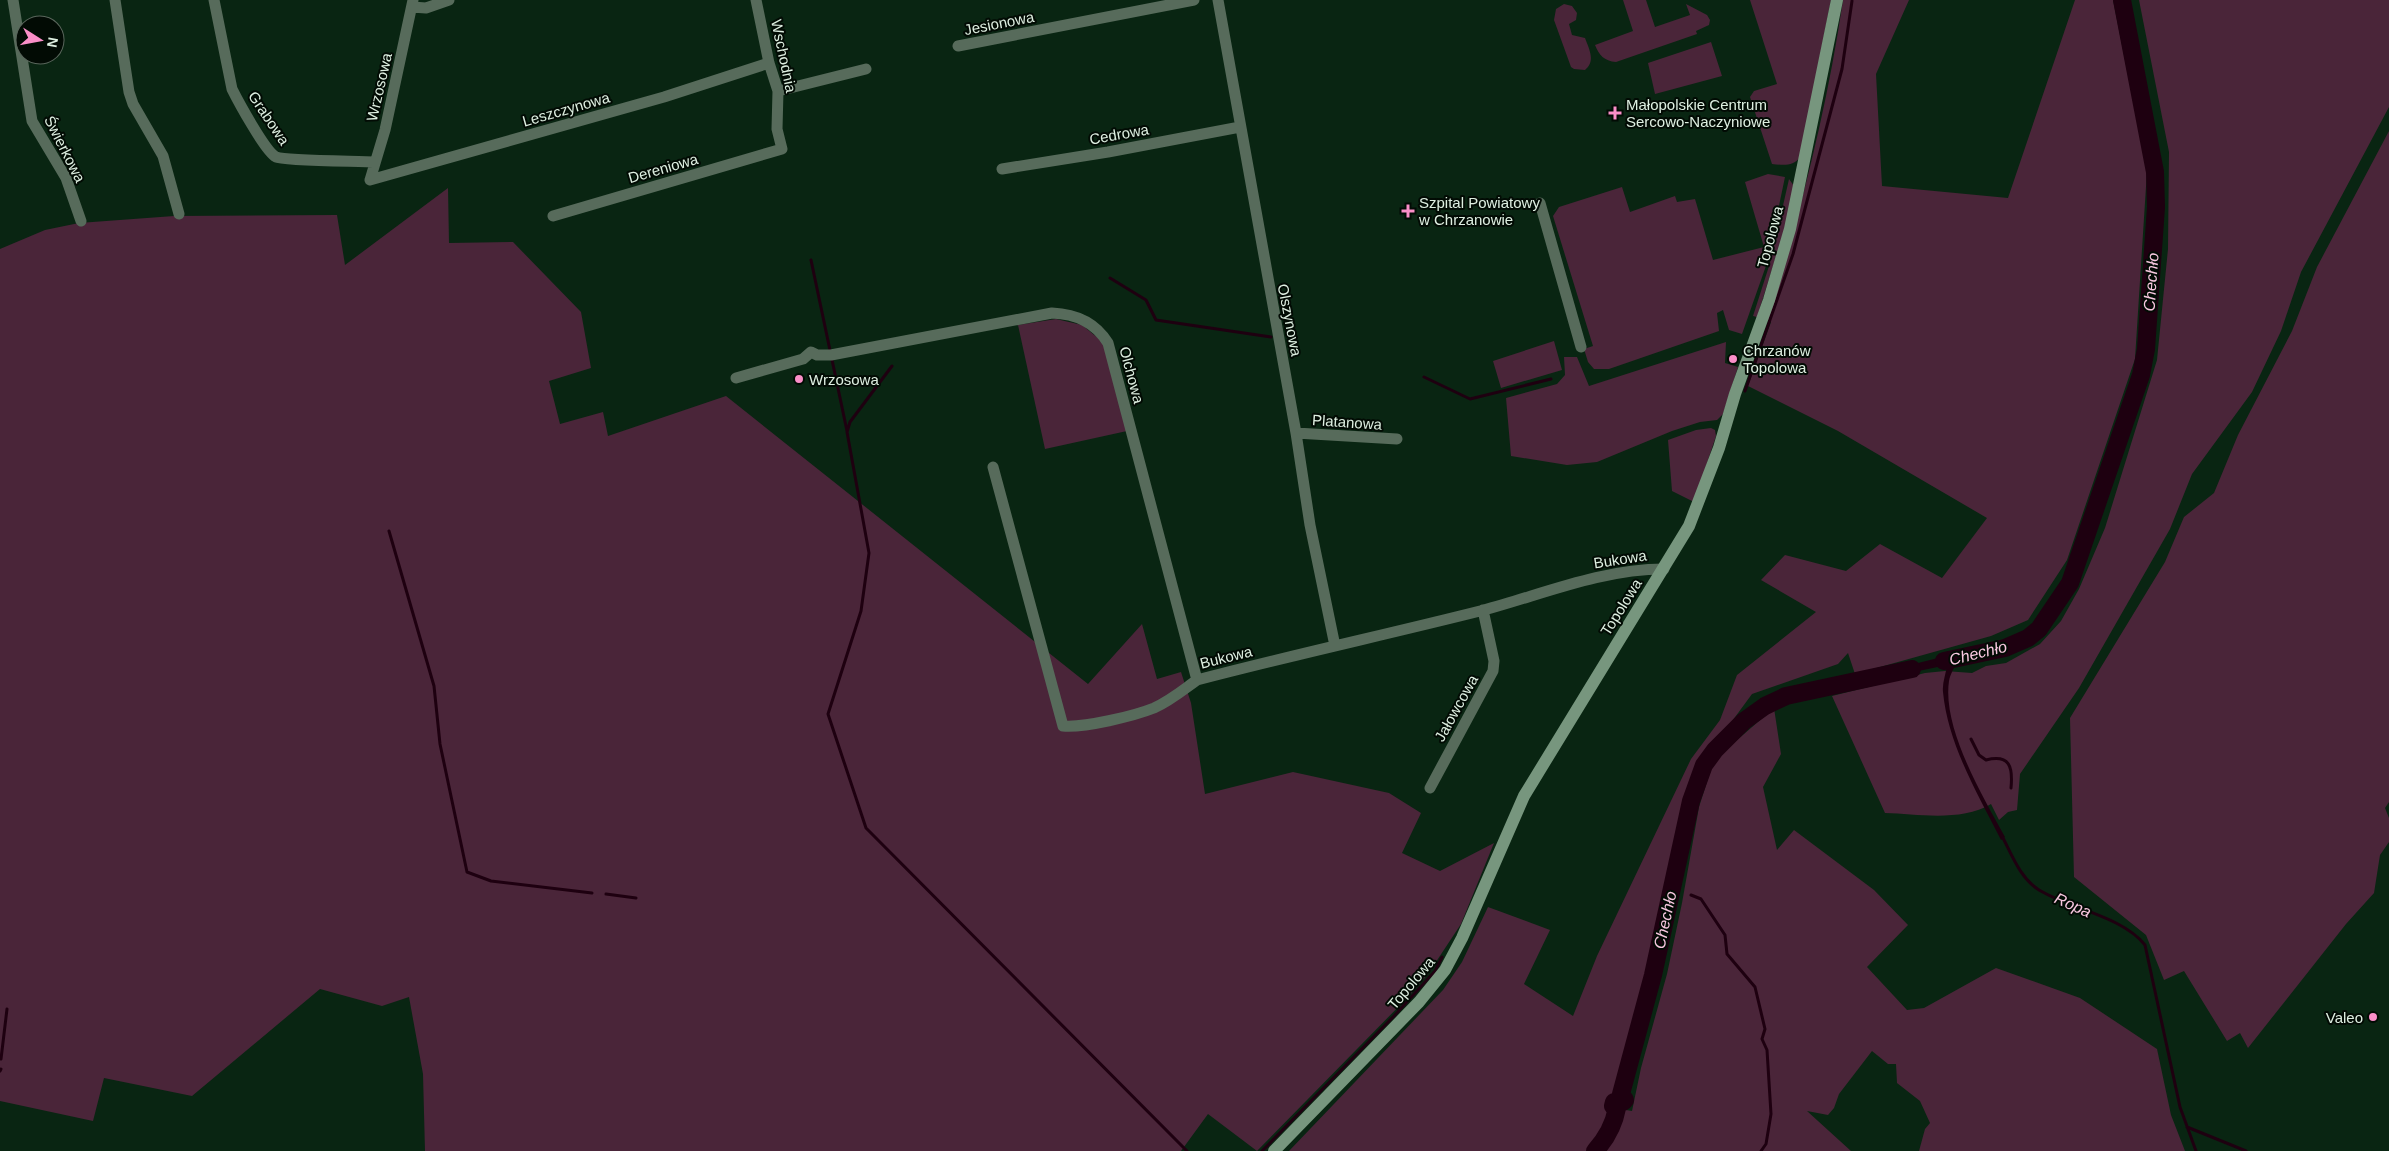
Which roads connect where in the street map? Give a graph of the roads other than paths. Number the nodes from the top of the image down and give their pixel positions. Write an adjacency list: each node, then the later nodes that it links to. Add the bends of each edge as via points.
1 (12, 0): 22 (street, Świerkowa, via 32,121 66,178)
2 (115, 0): 20 (street, via 131,98 163,156)
3 (214, 0): 16 (street, Grabowa, via 232,89 273,154 289,159)
4 (449, 0): 9 (street, via 426,8)
5 (756, 0): 11 (street, Wschodnia)
6 (1194, 0): 10 (street, Jesionowa)
7 (1218, 0): 14 (street, Olszynowa)
8 (1838, 0): 28 (street, Topolowa, via 1790,230 1769,300 1698,504)
9 (412, 4): 16 (street, Wrzosowa)
10 (958, 46)
11 (769, 63): 13 (street, Wschodnia); 18 (street, Leszczynowa, via 664,97)
12 (866, 69): 13 (street)
13 (778, 91): 15 (street, Wschodnia, via 777,129)
14 (1240, 127): 17 (street, Cedrowa); 25 (street, Olszynowa)
15 (782, 149): 21 (street, Dereniowa)
16 (376, 162): 18 (street, Wrzosowa)
17 (1002, 168)
18 (370, 180)
19 (1540, 203): 23 (street)
20 (179, 214)
21 (552, 216)
22 (80, 221)
23 (1581, 347)
24 (736, 378): 31 (street, Olchowa, via 802,359 811,352 830,355 1052,312 1074,316 1096,326 1108,343)
25 (1296, 433): 26 (street, Platanowa); 30 (street, Olszynowa, via 1310,525)
26 (1397, 440)
27 (993, 467): 31 (street, Bukowa, via 1063,726 1077,727 1153,708)
28 (1664, 568): 29 (street, Bukowa, via 1582,581); 33 (street, Topolowa, via 1524,796 1445,970)
29 (1483, 610): 30 (street, Bukowa); 32 (street, Jałowcowa, via 1494,661 1493,671)
30 (1335, 646): 31 (street, Bukowa)
31 (1197, 680)
32 (1430, 788)
33 (1274, 1151)

